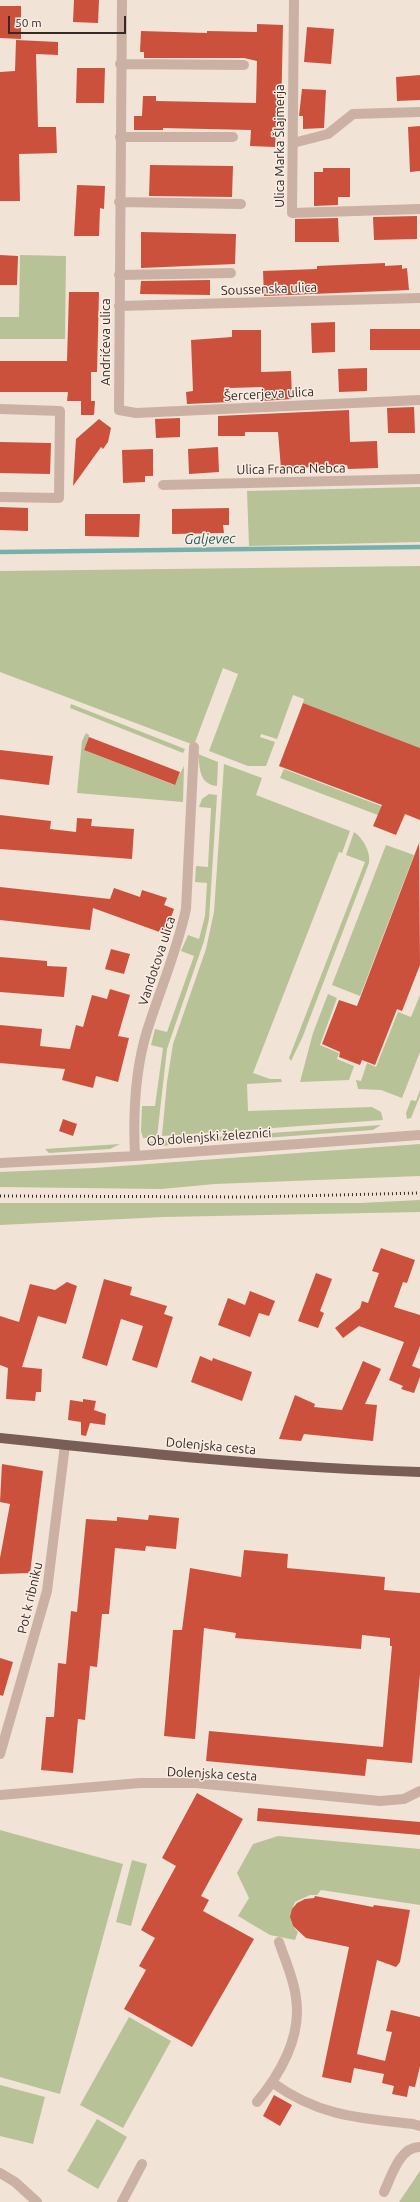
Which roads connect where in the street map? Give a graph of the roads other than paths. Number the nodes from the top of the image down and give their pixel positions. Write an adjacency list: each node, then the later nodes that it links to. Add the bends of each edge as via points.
1 (122, 0): 3 (street, Andrićeva ulica)
2 (294, 0): 8 (street, Ulica Marka Šlajmerja)
3 (120, 64): 4 (street); 7 (street, Andrićeva ulica)
4 (244, 65)
5 (420, 112): 8 (street, via 353,114 328,134)
6 (233, 136): 7 (street)
7 (120, 137): 9 (street, Andrićeva ulica)
8 (293, 143): 11 (street, Ulica Marka Šlajmerja, via 292,213)
9 (119, 202): 10 (street); 13 (street, Andrićeva ulica)
10 (241, 204)
11 (420, 209)
12 (230, 273): 13 (street)
13 (119, 275): 15 (street, Andrićeva ulica)
14 (420, 298): 15 (street, Soussenska ulica)
15 (119, 306): 18 (street, Andrićeva ulica)
16 (420, 400): 18 (street, Šercerjeva ulica, via 136,413)
17 (0, 409): 21 (street, via 60,411 59,498)
18 (119, 410)
19 (420, 479): 20 (street, Ulica Franca Nebca)
20 (163, 485)
21 (0, 497)
22 (194, 748): 24 (street, Vandotova ulica, via 186,909 182,929 144,1046 134,1118)
23 (420, 1135): 24 (street, Ob dolenjski železnici)
24 (135, 1156): 25 (street, Ob dolenjski železnici)
25 (0, 1163)
26 (0, 1438): 27 (main road, Dolenjska cesta)
27 (65, 1444): 28 (main road, Dolenjska cesta, via 288,1466); 29 (street, Pot k ribniku, via 47,1591)
28 (420, 1472)
29 (0, 1754)
30 (420, 1791): 31 (street, Dolenjska cesta, via 404,1799 380,1801 196,1783 140,1783)
31 (0, 1795)
32 (279, 1942): 33 (street, via 297,2000 292,2043)
33 (272, 2083): 34 (street); 35 (street, via 319,2109)
34 (257, 2102)
35 (420, 2126)
36 (420, 2147): 39 (street, via 409,2150 403,2156)
37 (142, 2164): 41 (street)
38 (0, 2173): 40 (street)
39 (384, 2192)
40 (38, 2202)
41 (122, 2202)

